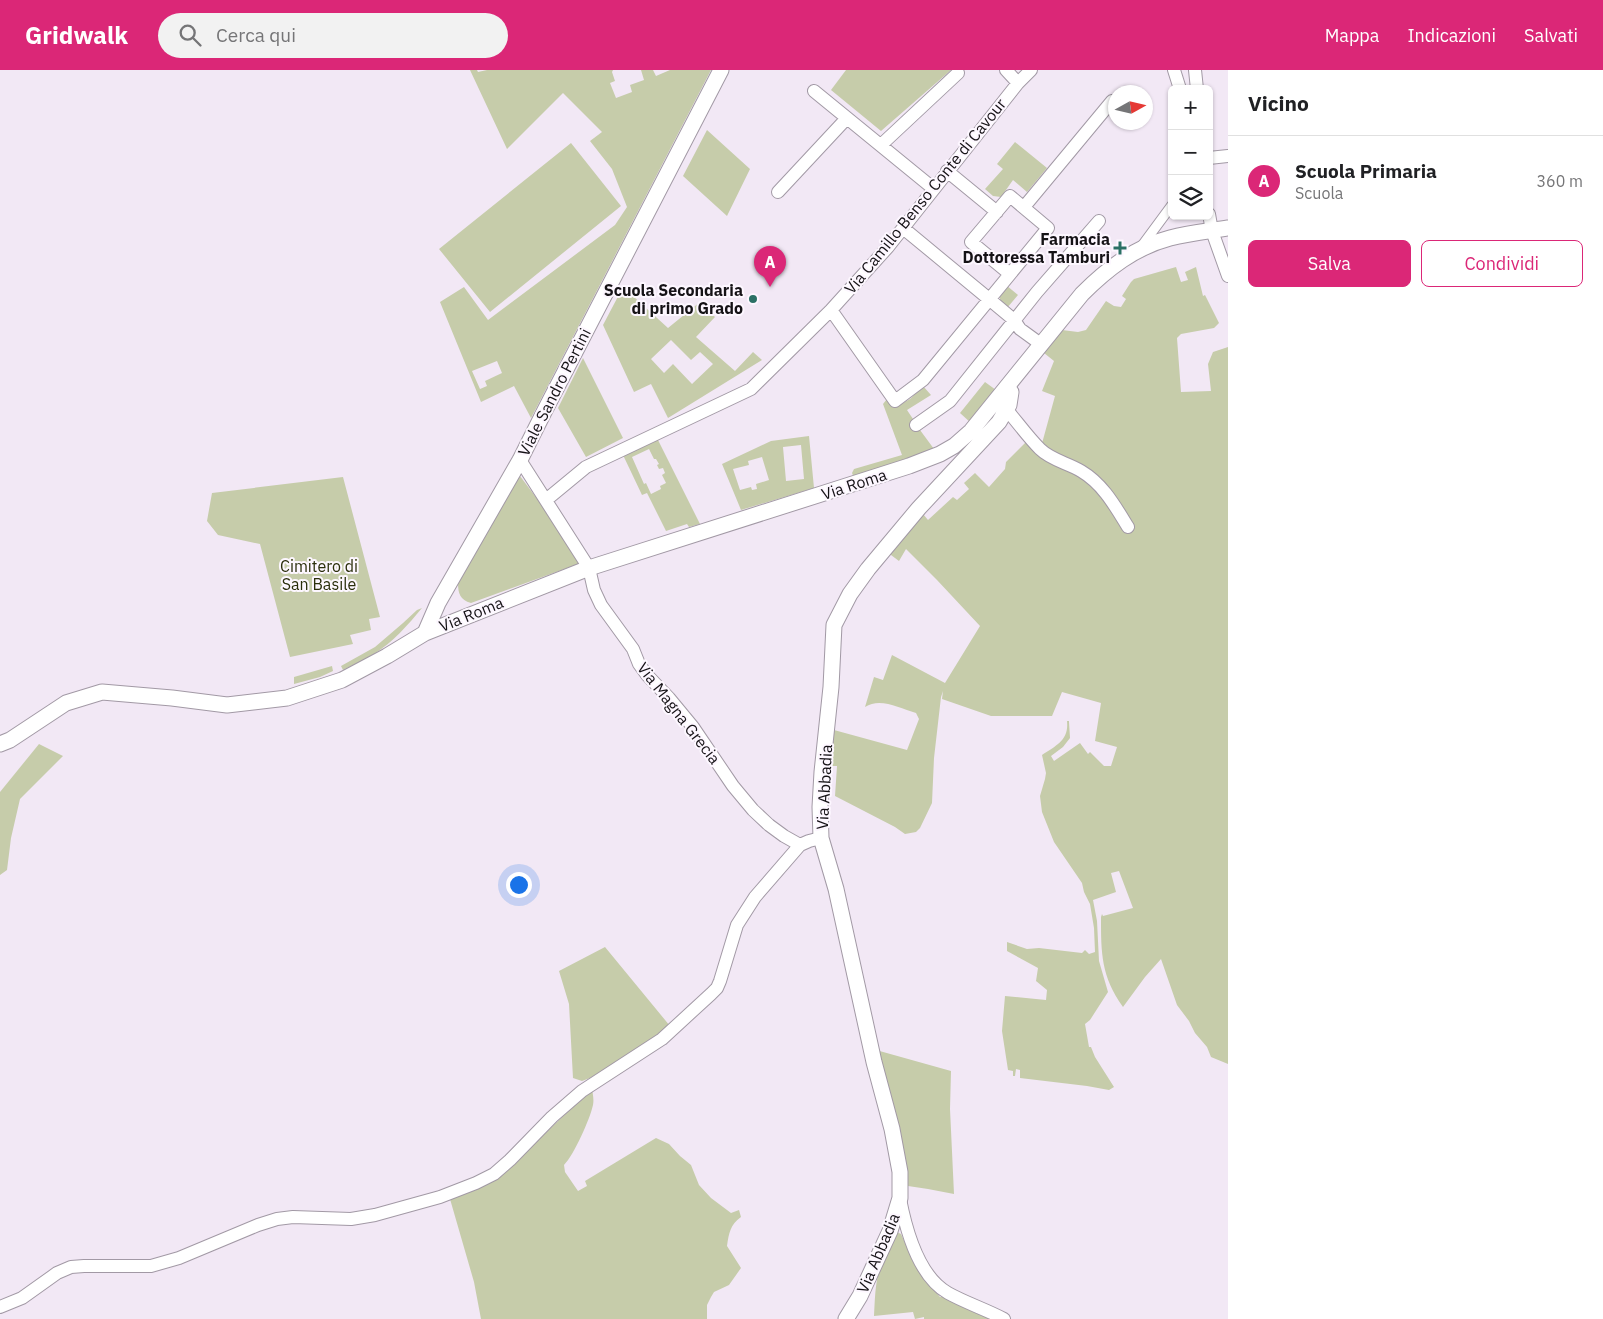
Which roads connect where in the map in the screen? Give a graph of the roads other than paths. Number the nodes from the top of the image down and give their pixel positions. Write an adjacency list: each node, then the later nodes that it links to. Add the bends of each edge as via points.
1 (721, 70): 37 (street, Viale Sandro Pertini)
2 (1006, 70): 7 (street)
3 (1031, 70): 7 (street, Via Camillo Benso Conte di Cavour)
4 (1174, 70): 8 (street)
5 (1195, 70): 9 (street)
6 (958, 73): 13 (street)
7 (1018, 83): 16 (street, Via Camillo Benso Conte di Cavour)
8 (1179, 85)
9 (1197, 85)
10 (814, 91): 12 (street)
11 (1108, 106): 19 (street)
12 (847, 118): 13 (street); 18 (street)
13 (881, 144): 17 (street)
14 (1228, 156): 15 (street)
15 (1213, 158)
16 (947, 171): 17 (street, Via Camillo Benso Conte di Cavour); 21 (street)
17 (934, 189): 24 (street, Via Camillo Benso Conte di Cavour)
18 (778, 192)
19 (1024, 207): 21 (street, via 1010,196); 28 (street, via 1048,228)
20 (1168, 211): 27 (street)
21 (996, 212): 28 (street, via 971,242)
22 (1210, 220): 26 (street)
23 (1098, 221): 32 (street)
24 (903, 228): 30 (street); 31 (street, Via Camillo Benso Conte di Cavour)
25 (1228, 228): 26 (street, Via Roma)
26 (1212, 230): 27 (street, Via Roma, via 1169,238); 29 (street)
27 (1140, 250): 33 (street, Via Roma, via 1100,275)
28 (1010, 274): 30 (street)
29 (1228, 276)
30 (989, 299): 31 (street, via 923,380 895,400); 32 (street)
31 (831, 310): 38 (street, Via Camillo Benso Conte di Cavour, via 751,389 586,466)
32 (1014, 320): 33 (street, via 1020,329); 36 (street, via 950,401)
33 (1042, 345): 34 (street, Via Roma)
34 (1007, 388): 35 (street, via 1010,392); 40 (street, Via Roma, via 971,431 940,454)
35 (1007, 410): 39 (street, via 1041,450 1093,479); 43 (street, Via Abbadia, via 868,569 838,615 834,625 822,772)
36 (916, 425)
37 (520, 460): 38 (street, Via Magna Grecia); 41 (street, Viale Sandro Pertini, via 438,603)
38 (546, 500): 40 (street, Via Magna Grecia)
39 (1128, 528)
40 (589, 568): 41 (street, Via Roma); 44 (street, Via Magna Grecia, via 601,605 647,676 693,727 753,810)
41 (426, 632): 42 (street, Via Roma, via 342,680 287,698 227,705 102,692 66,703)
42 (0, 744)
43 (821, 838): 44 (street); 45 (street, Via Abbadia, via 892,1129 900,1172)
44 (800, 845): 46 (street, via 755,897 737,925 717,988 662,1039 582,1091 494,1174 440,1198 375,1215 277,1219 151,1266 71,1267 22,1298)
45 (900, 1198): 47 (street, Via Abbadia, via 890,1231 858,1301); 48 (street, via 910,1238 929,1276 946,1292)
46 (0, 1307)
47 (846, 1319)
48 (1004, 1319)

